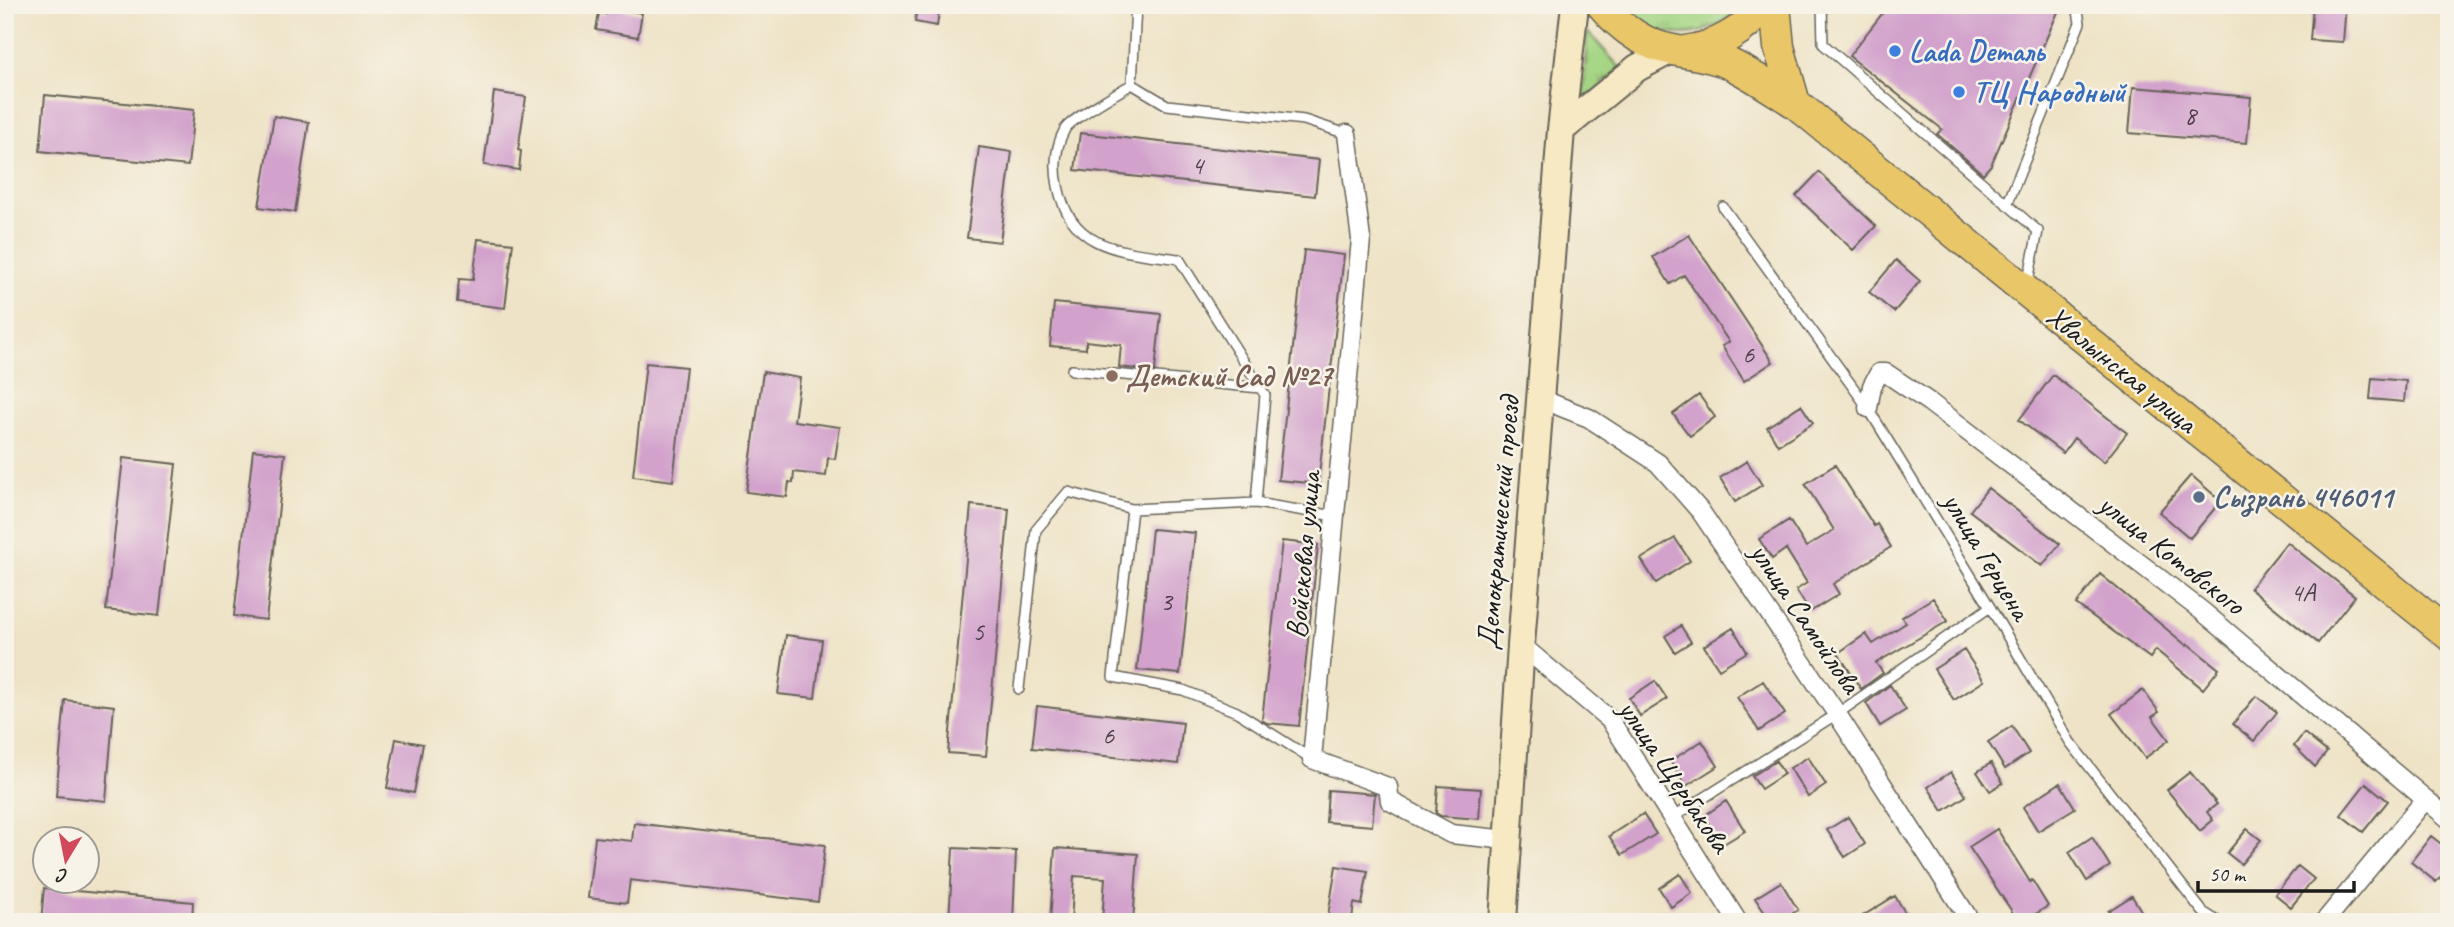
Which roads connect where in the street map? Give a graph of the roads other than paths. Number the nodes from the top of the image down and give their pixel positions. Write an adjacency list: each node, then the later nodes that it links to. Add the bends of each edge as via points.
1 (1136, 5): 9 (lane)
2 (1575, 5): 11 (main road, Демократический проезд)
3 (1602, 5): 8 (main road, Хвалынская улица, via 1634,36)
4 (1764, 5): 8 (main road, via 1731,36 1704,49)
5 (1775, 5): 10 (main road, via 1779,47)
6 (1822, 5): 13 (lane, via 1823,44)
7 (2077, 5): 13 (lane, via 2080,23)
8 (1678, 51): 10 (main road, Хвалынская улица, via 1730,64); 11 (main road, via 1637,68)
9 (1132, 84): 12 (lane, via 1167,105 1304,120); 17 (lane, via 1066,127 1054,163 1068,213 1083,235 1114,249 1179,259)
10 (1795, 103): 15 (main road, Хвалынская улица)
11 (1561, 130): 18 (main road, Демократический проезд)
12 (1347, 134): 22 (street, Войсковая улица, via 1361,239)
13 (2007, 205): 15 (lane, via 2038,231)
14 (1723, 206): 19 (lane, улица Герцена)
15 (2026, 291): 24 (main road, Хвалынская улица)
16 (1072, 370): 17 (lane)
17 (1260, 388): 20 (lane, via 1265,395)
18 (1541, 398): 25 (main road, Демократический проезд); 27 (street, улица Самойлова, via 1589,418 1658,463 1701,512)
19 (1868, 408): 23 (lane, улица Герцена); 29 (street, улица Котовского, via 1879,373 1886,373 1929,402 2202,611)
20 (1256, 503): 21 (lane); 22 (lane)
21 (1132, 509): 26 (lane, via 1068,492 1036,530); 28 (lane, via 1113,677 1183,690 1237,712)
22 (1335, 516): 28 (street, Войсковая улица)
23 (1990, 607): 27 (lane); 36 (lane, улица Герцена, via 2070,742 2203,912)
24 (2449, 635)
25 (1521, 645): 30 (street, улица Щербакова, via 1610,720); 32 (main road, Демократический проезд)
26 (1019, 689)
27 (1837, 714): 30 (lane); 35 (street, улица Самойлова)
28 (1312, 759): 32 (street, via 1388,787 1390,802 1451,834)
29 (2425, 800): 31 (street, улица Котовского); 37 (street)
30 (1672, 818): 34 (street, улица Щербакова)
31 (2449, 819)
32 (1508, 840): 33 (main road, Демократический проезд)
33 (1503, 922)
34 (1738, 922)
35 (1971, 922)
36 (2219, 922)
37 (2324, 922)

